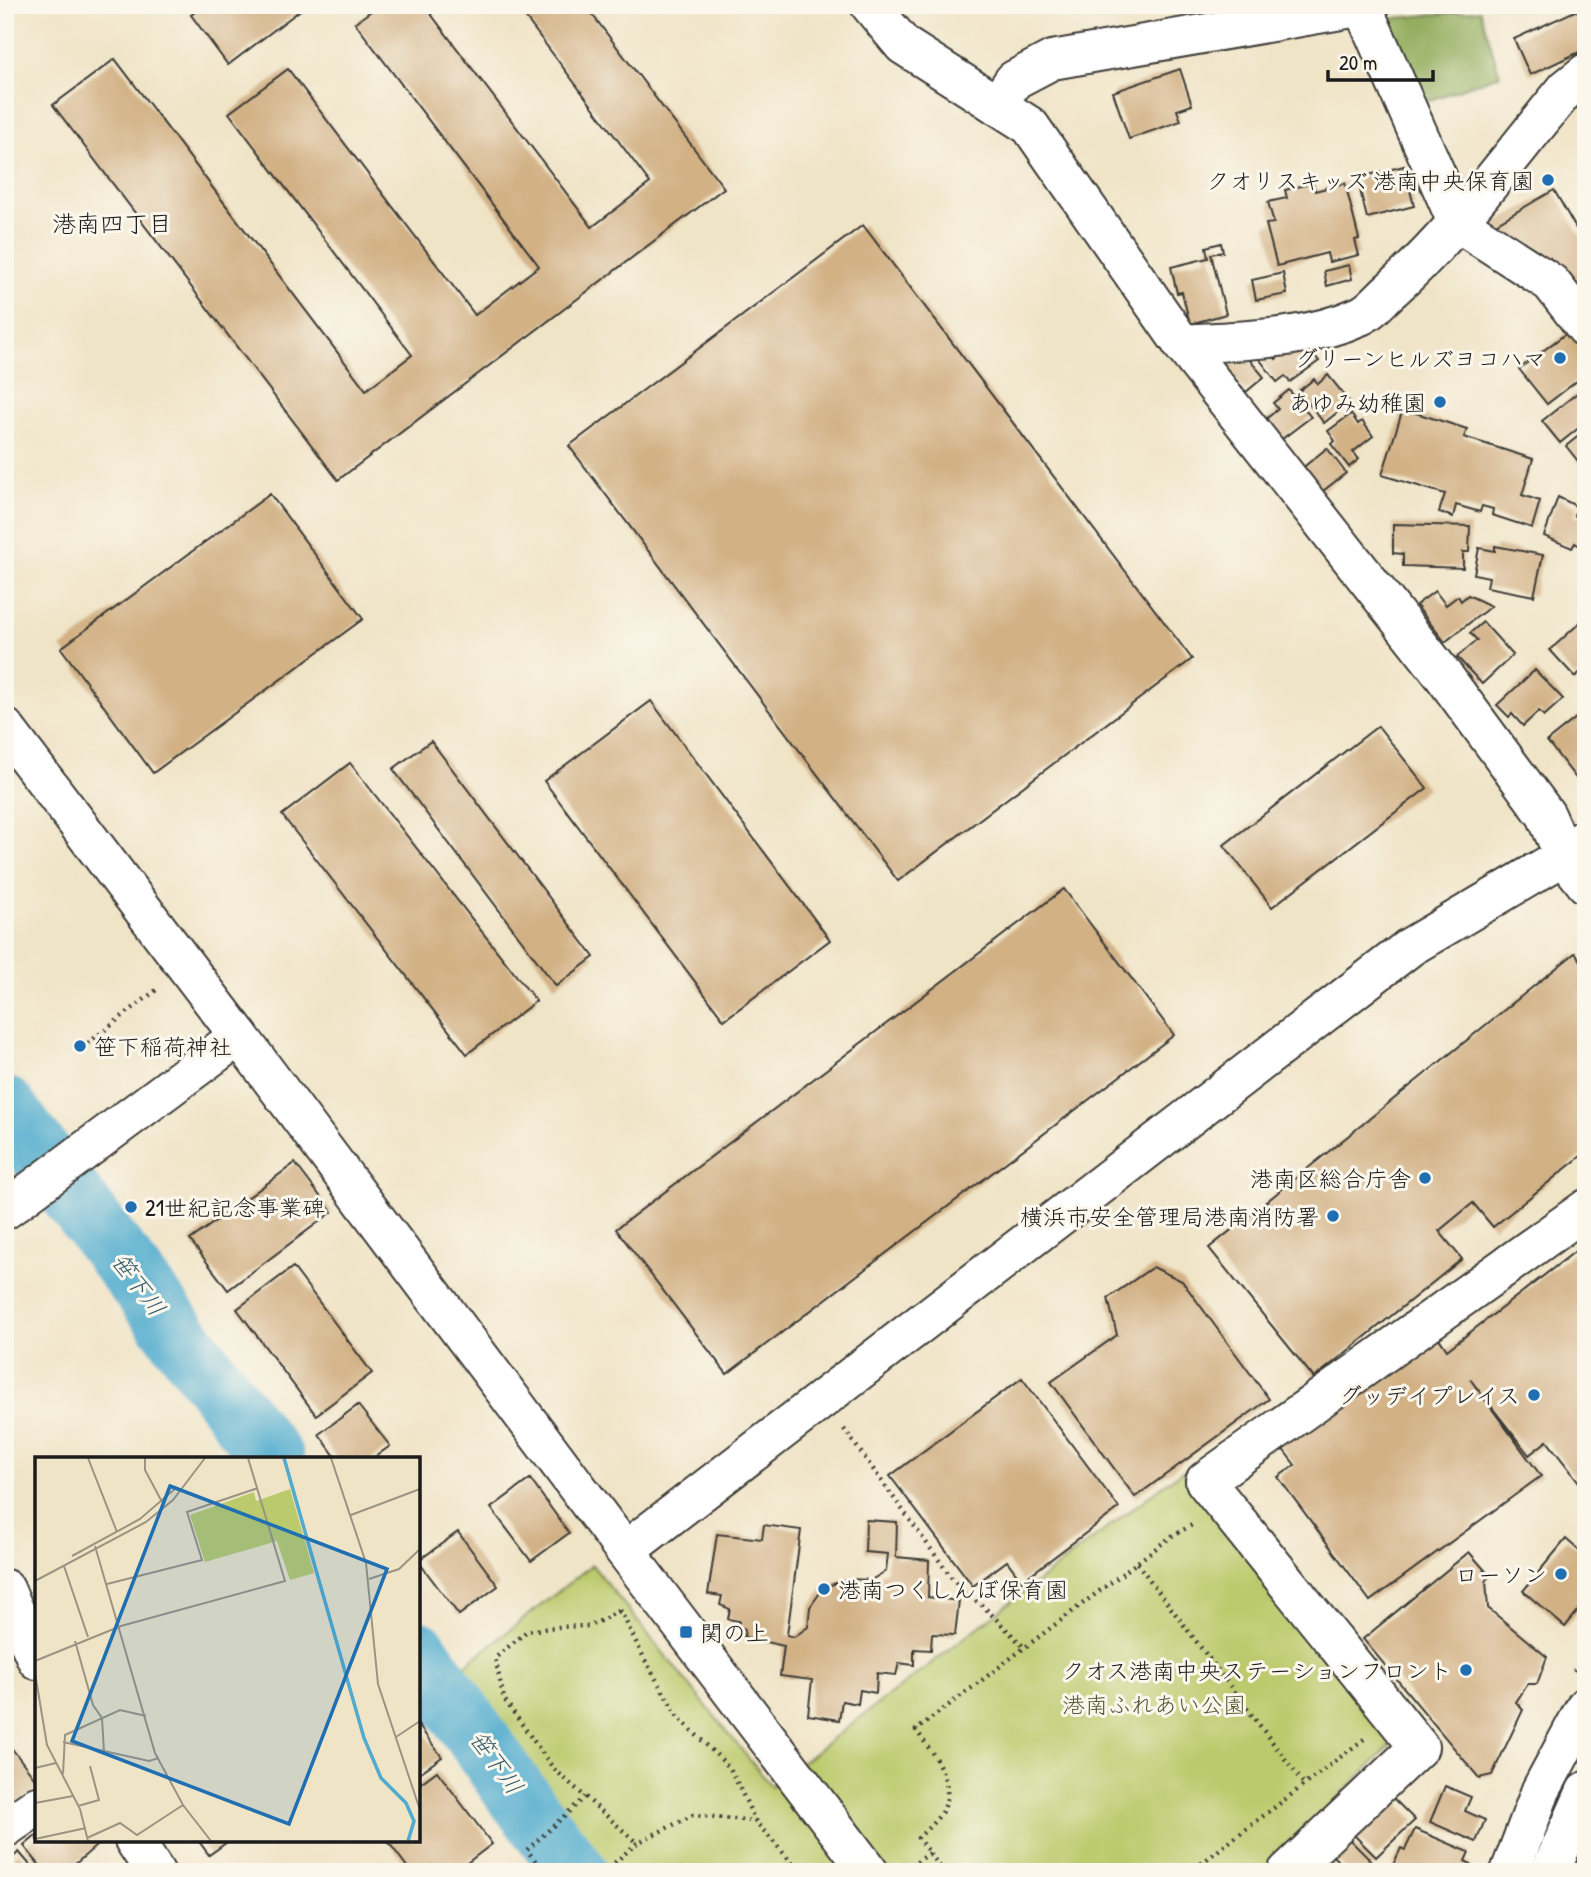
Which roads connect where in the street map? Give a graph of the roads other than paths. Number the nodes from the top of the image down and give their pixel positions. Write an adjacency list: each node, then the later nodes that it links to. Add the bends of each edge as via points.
1 (870, 5): 4 (street, via 903,45)
2 (1366, 6): 4 (street, via 1052,60 1014,80); 5 (street)
3 (1586, 73): 5 (street, via 1567,88)
4 (998, 105): 7 (street, via 1030,126)
5 (1457, 222): 6 (street, via 1551,284); 7 (street, via 1412,271 1362,315 1319,330 1274,338)
6 (1586, 328)
7 (1182, 344): 9 (street, via 1451,685)
8 (5, 728): 10 (street)
9 (1578, 860): 13 (street, via 1410,947)
10 (239, 1036): 11 (street); 13 (street)
11 (14, 1204)
12 (1586, 1209): 23 (street, via 1205,1482 1419,1747)
13 (625, 1552): 22 (street)
14 (5, 1589): 15 (street)
15 (35, 1656)
16 (1586, 1706): 24 (street, via 1541,1790)
17 (1586, 1791): 25 (street)
18 (35, 1807): 19 (street)
19 (5, 1828)
20 (135, 1842): 21 (street)
21 (155, 1872)
22 (869, 1872)
23 (1287, 1872)
24 (1510, 1872)
25 (1550, 1872)

